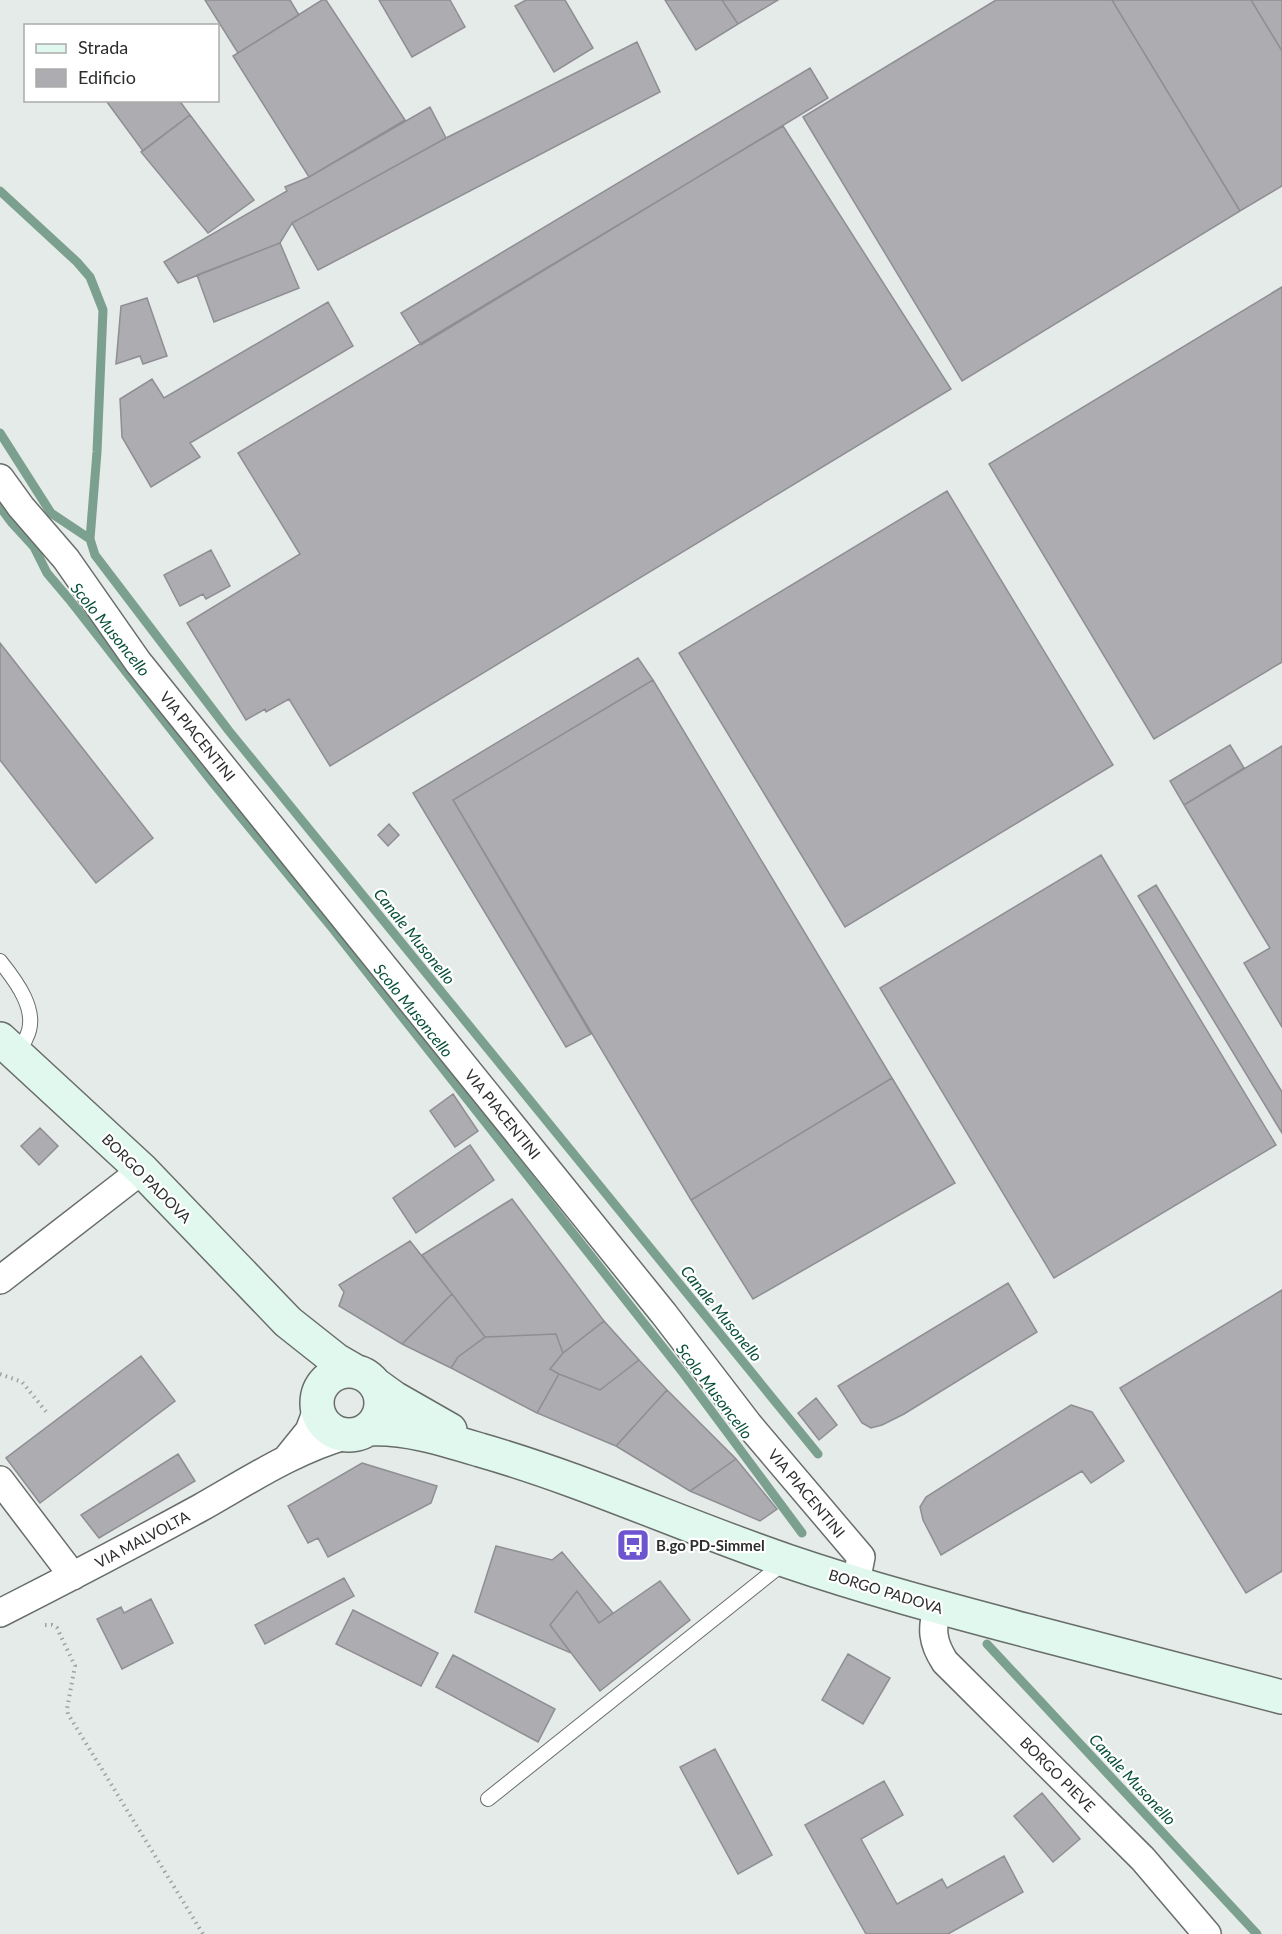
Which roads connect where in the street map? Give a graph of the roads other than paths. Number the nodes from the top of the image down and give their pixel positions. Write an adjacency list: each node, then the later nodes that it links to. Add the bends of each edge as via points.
1 (0, 478): 15 (street, VIA PIACENTINI, via 66,559 138,662 664,1314 749,1425 861,1557)
2 (0, 962): 3 (lane, via 20,987 31,1020 27,1037)
3 (8, 1047): 4 (street, BORGO PADOVA)
4 (142, 1170): 5 (street); 6 (street, BORGO PADOVA)
5 (0, 1280)
6 (288, 1322): 7 (street, BORGO PADOVA); 8 (street, BORGO PADOVA, via 312,1363)
7 (365, 1378): 8 (street, via 345,1371 334,1374 326,1380); 9 (street, via 379,1391 380,1412 375,1421); 10 (street, BORGO PADOVA, via 425,1417)
8 (319, 1399): 9 (street, via 321,1419 328,1428 337,1433); 11 (street, VIA MALVOLTA, via 306,1436)
9 (358, 1432): 10 (street, BORGO PADOVA, via 395,1430 427,1435); 11 (street, VIA MALVOLTA)
10 (500, 1456): 13 (street, BORGO PADOVA)
11 (283, 1461): 14 (street, VIA MALVOLTA)
12 (0, 1480): 14 (street)
13 (787, 1561): 15 (street, BORGO PADOVA); 19 (lane)
14 (72, 1576): 17 (street, VIA MALVOLTA)
15 (856, 1582): 16 (street, BORGO PADOVA)
16 (938, 1606): 18 (street, BORGO PADOVA); 20 (street, BORGO PIEVE, via 934,1640 945,1662 1143,1859)
17 (0, 1613)
18 (1282, 1697)
19 (488, 1799)
20 (1207, 1934)

